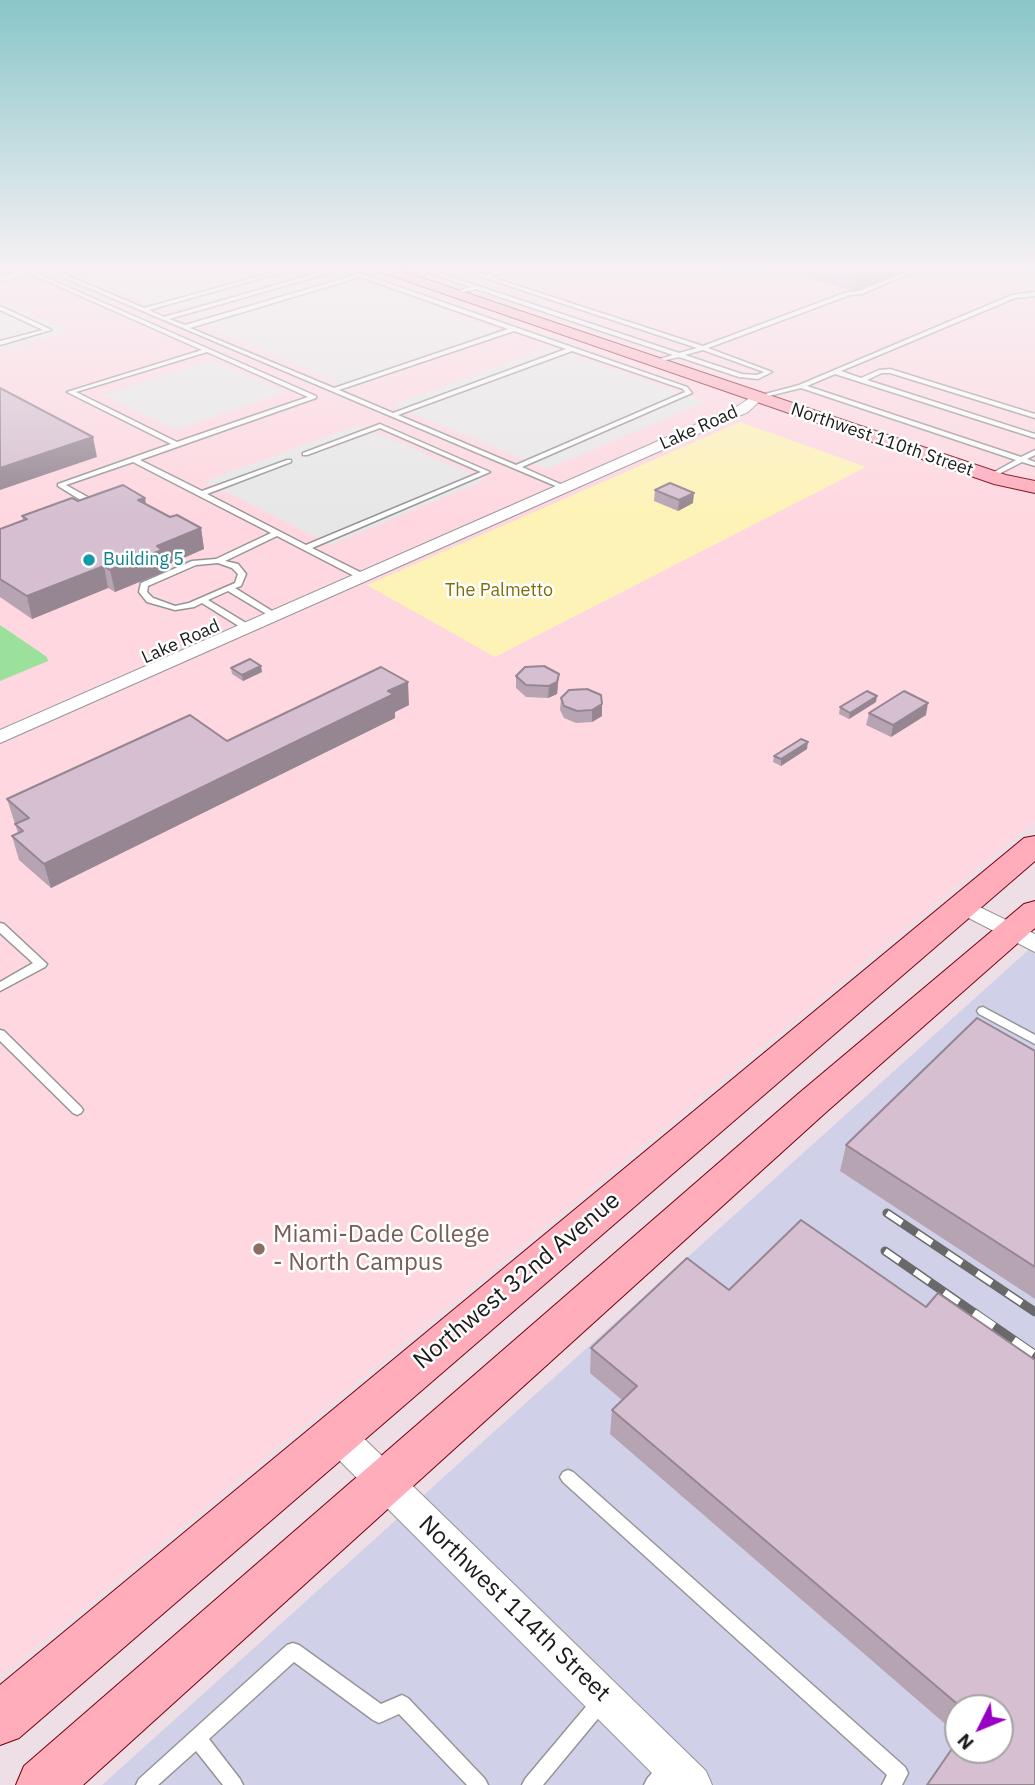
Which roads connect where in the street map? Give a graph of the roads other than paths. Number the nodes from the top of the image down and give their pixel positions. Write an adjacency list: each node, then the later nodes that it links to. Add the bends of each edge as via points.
1 (238, 349): 15 (lane)
2 (453, 349): 15 (lane)
3 (571, 349): 17 (lane); 28 (lane, via 689,393)
4 (617, 349): 11 (main road, Northwest 110th Street)
5 (662, 349): 10 (lane)
6 (697, 349): 10 (lane)
7 (707, 349): 10 (lane, via 769,372 741,376)
8 (889, 349): 12 (lane)
9 (207, 350): 21 (lane, via 70,391); 21 (lane, via 314,397)
10 (676, 354): 11 (lane)
11 (655, 362): 16 (main road, Northwest 110th Street)
12 (836, 372): 13 (lane); 14 (lane)
13 (862, 380): 18 (lane, via 890,371); 20 (lane)
14 (801, 386): 16 (lane); 25 (lane)
15 (334, 390): 17 (lane)
16 (757, 397): 29 (main road, Northwest 110th Street); 30 (street, Lake Road, via 743,410)
17 (393, 415): 28 (lane)
18 (1035, 416)
19 (1035, 429): 20 (lane)
20 (1031, 434)
21 (174, 444): 24 (lane)
22 (1035, 452): 25 (lane)
23 (305, 454): 37 (lane, via 380,426 487,472)
24 (133, 459): 32 (lane); 34 (lane, via 60,485)
25 (1020, 460): 27 (lane); 29 (lane)
26 (289, 461): 32 (lane)
27 (1035, 464)
28 (516, 467): 30 (lane)
29 (991, 477): 31 (main road, Northwest 110th Street)
30 (557, 485): 39 (street, Lake Road)
31 (1035, 487)
32 (201, 494): 36 (lane)
33 (101, 498): 34 (lane)
34 (90, 502): 35 (lane)
35 (78, 506)
36 (276, 533): 37 (lane); 38 (lane)
37 (305, 548): 39 (lane)
38 (218, 561): 40 (lane, via 235,566 242,574 238,584); 41 (lane, via 195,563 144,585 143,592 162,605 174,608)
39 (355, 573): 42 (street, Lake Road)
40 (228, 589): 41 (lane); 42 (lane)
41 (202, 600): 43 (lane)
42 (269, 611): 43 (street, Lake Road)
43 (241, 623): 44 (street, Lake Road); 45 (street, Lake Road)
44 (0, 721)
45 (0, 737)
46 (1035, 845): 47 (main road, Northwest 32nd Avenue)
47 (963, 906): 49 (street); 55 (main road, Northwest 32nd Avenue)
48 (0, 927): 50 (lane, via 41,964)
49 (1027, 929): 57 (main road, via 811,1104)
50 (0, 987)
51 (983, 1011): 53 (lane)
52 (0, 1034): 54 (lane)
53 (1035, 1040)
54 (77, 1110)
55 (335, 1433): 57 (street, Northwest 114th Street); 59 (main road, Northwest 32nd Avenue)
56 (568, 1477): 67 (lane, via 899,1773)
57 (386, 1483): 58 (street, Northwest 114th Street); 62 (main road)
58 (604, 1698): 61 (street, Northwest 114th Street); 66 (lane)
59 (0, 1719)
60 (197, 1738): 63 (lane); 64 (lane); 65 (lane, via 293,1651 379,1714 402,1704)
61 (672, 1778)
62 (43, 1785)
63 (145, 1785)
64 (234, 1785)
65 (479, 1785)
66 (531, 1785)
67 (891, 1785)

